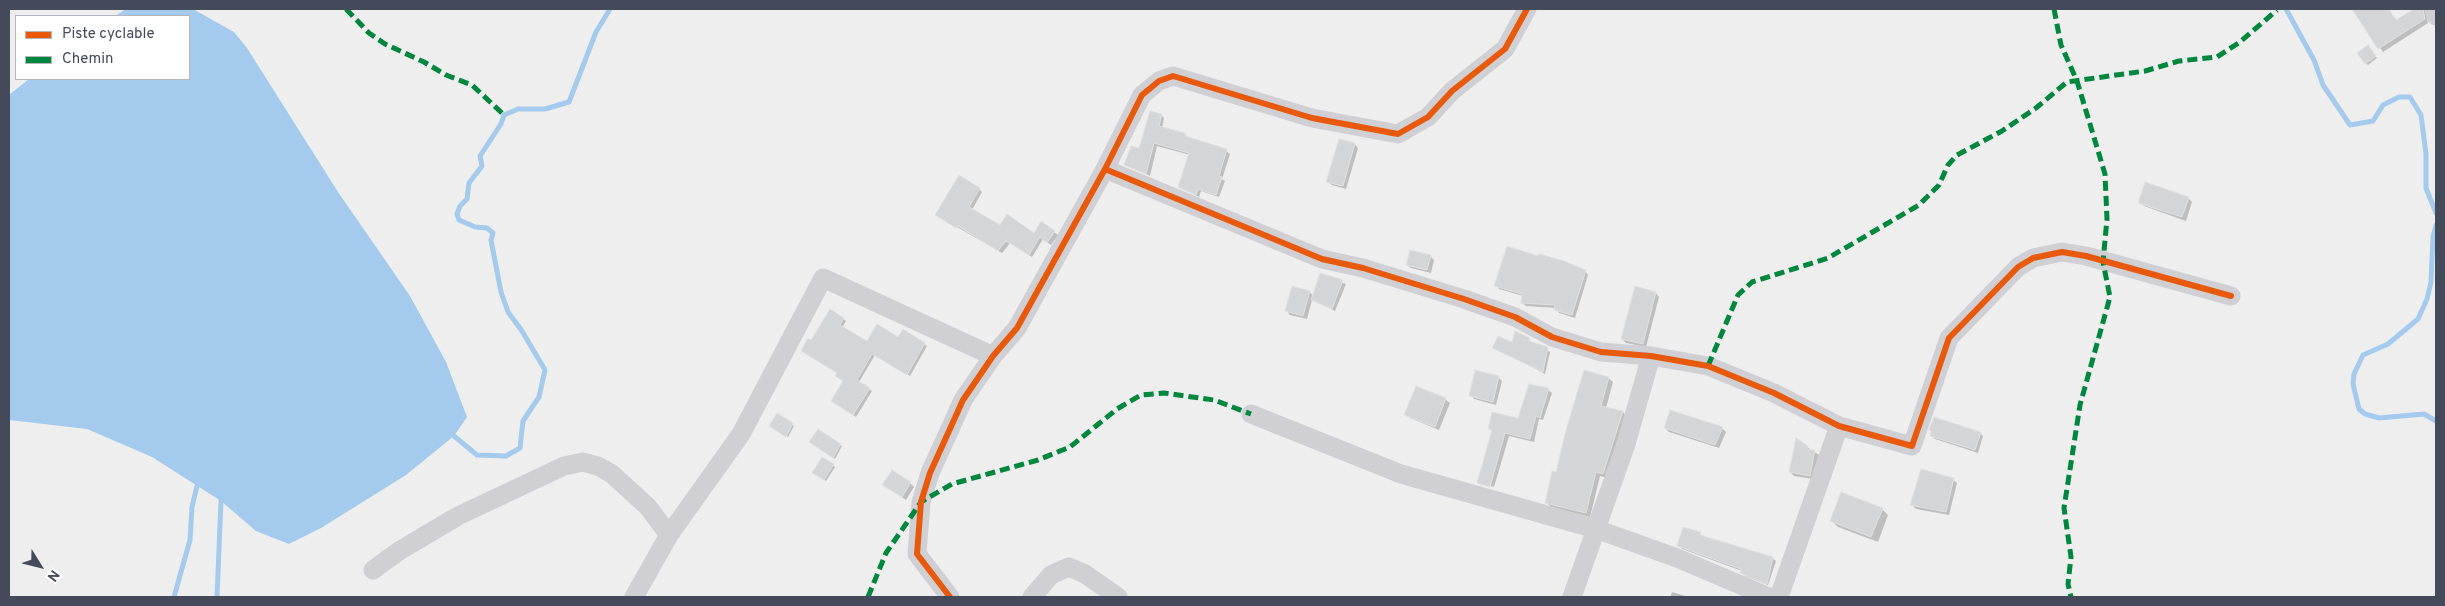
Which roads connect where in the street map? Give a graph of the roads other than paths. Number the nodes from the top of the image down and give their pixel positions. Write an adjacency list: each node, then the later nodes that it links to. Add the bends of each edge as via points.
1 (1527, 9): 4 (street, via 1505,49 1452,91 1428,117 1398,134 1312,118 1173,76 1159,81 1142,95)
2 (2434, 9): 3 (street)
3 (2436, 16)
4 (1105, 169): 6 (street, via 1017,328); 7 (street, via 1322,258 1515,316 1552,337 1601,352)
5 (2231, 296): 9 (street, via 2086,256 2062,252 2033,258 2018,267 1949,338 1912,446)
6 (993, 356): 11 (street, via 823,278 741,434); 14 (street, via 963,400 930,473 922,502 917,554)
7 (1651, 356): 9 (street, via 1708,366 1774,393); 10 (street, via 1626,444)
8 (1252, 414): 10 (street, via 1401,474)
9 (1839, 426): 19 (street)
10 (1596, 529): 17 (street); 18 (street, via 1677,558)
11 (669, 535): 12 (street, via 648,507 612,474 583,462 564,466 458,516); 13 (street)
12 (373, 570)
13 (634, 597)
14 (950, 597)
15 (1032, 597): 16 (street, via 1051,575 1069,567)
16 (1118, 597)
17 (1572, 597)
18 (1768, 597)
19 (1779, 597)

